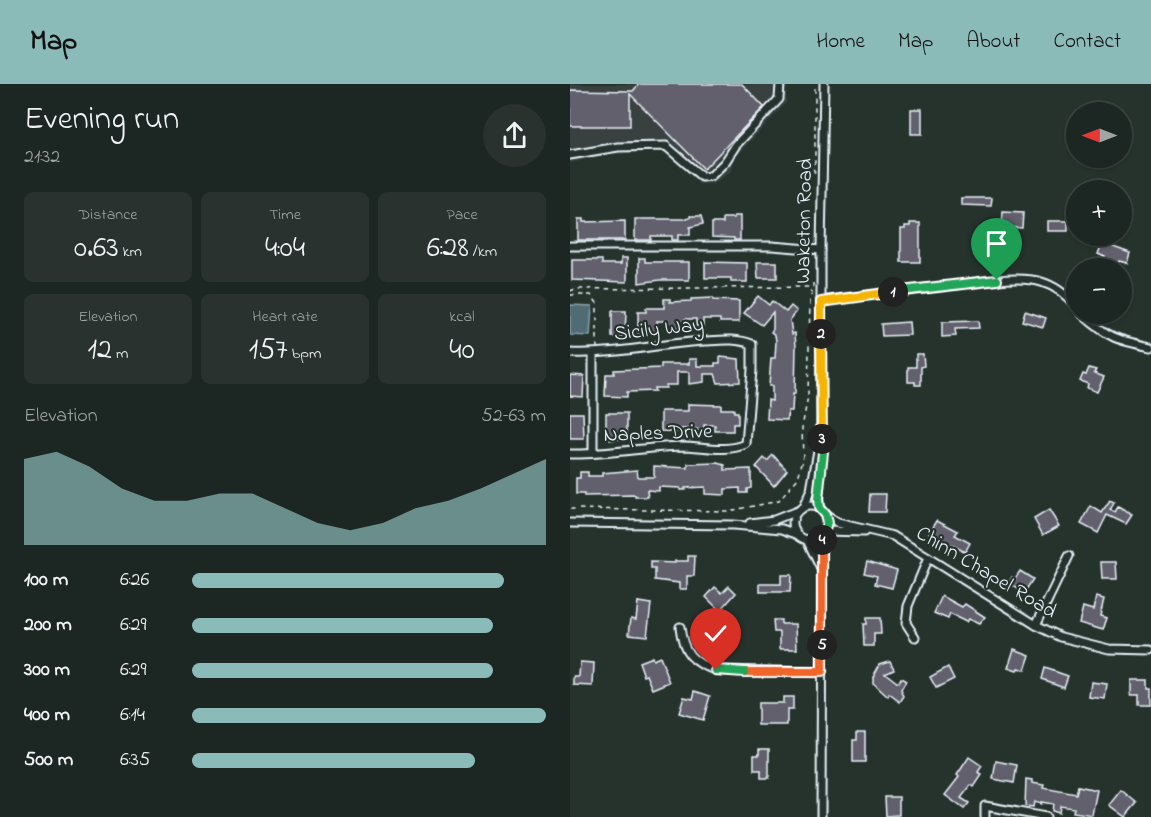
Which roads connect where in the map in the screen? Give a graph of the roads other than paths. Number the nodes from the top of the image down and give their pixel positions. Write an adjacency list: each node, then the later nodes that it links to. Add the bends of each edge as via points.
1 (780, 84): 3 (street, via 779,99 711,176 702,177 666,146 618,147)
2 (824, 84): 5 (street, Waketon Road)
3 (570, 155)
4 (570, 246): 5 (street, via 772,246)
5 (821, 250): 7 (street, Waketon Road)
6 (1066, 296): 7 (street, via 1038,280 1026,279)
7 (821, 302): 12 (street, Waketon Road)
8 (1093, 324): 9 (street, via 1112,337)
9 (1151, 347)
10 (570, 352): 11 (street, Sicily Way)
11 (595, 354): 13 (street, Sicily Way, via 689,342 734,340 752,344); 14 (street)
12 (821, 431): 16 (street, Waketon Road); 17 (street, Waketon Road, via 811,490)
13 (746, 444): 14 (street, Naples Drive, via 735,449 681,446)
14 (593, 453): 15 (street, Naples Drive)
15 (570, 454)
16 (819, 508): 17 (street); 18 (street)
17 (800, 509): 20 (street, via 774,520); 23 (street, via 792,522)
18 (825, 515): 21 (street, Chinn Chapel Road, via 838,523); 22 (street)
19 (570, 523): 20 (street)
20 (733, 525): 23 (street)
21 (875, 530): 22 (street, Chinn Chapel Road); 26 (street, Chinn Chapel Road, via 893,536)
22 (823, 533): 24 (street, via 815,540); 27 (street)
23 (796, 534): 24 (street)
24 (807, 540): 27 (street)
25 (1069, 555): 28 (street)
26 (928, 558): 28 (street, Chinn Chapel Road); 30 (street, via 908,606 906,623)
27 (822, 571): 32 (street)
28 (1036, 625): 31 (street, Chinn Chapel Road, via 1093,646)
29 (680, 627): 32 (street, via 682,642 700,666 716,670)
30 (915, 637)
31 (1151, 650)
32 (822, 672): 33 (street)
33 (821, 817)
34 (985, 817): 35 (street, via 985,806)
35 (1046, 817)

